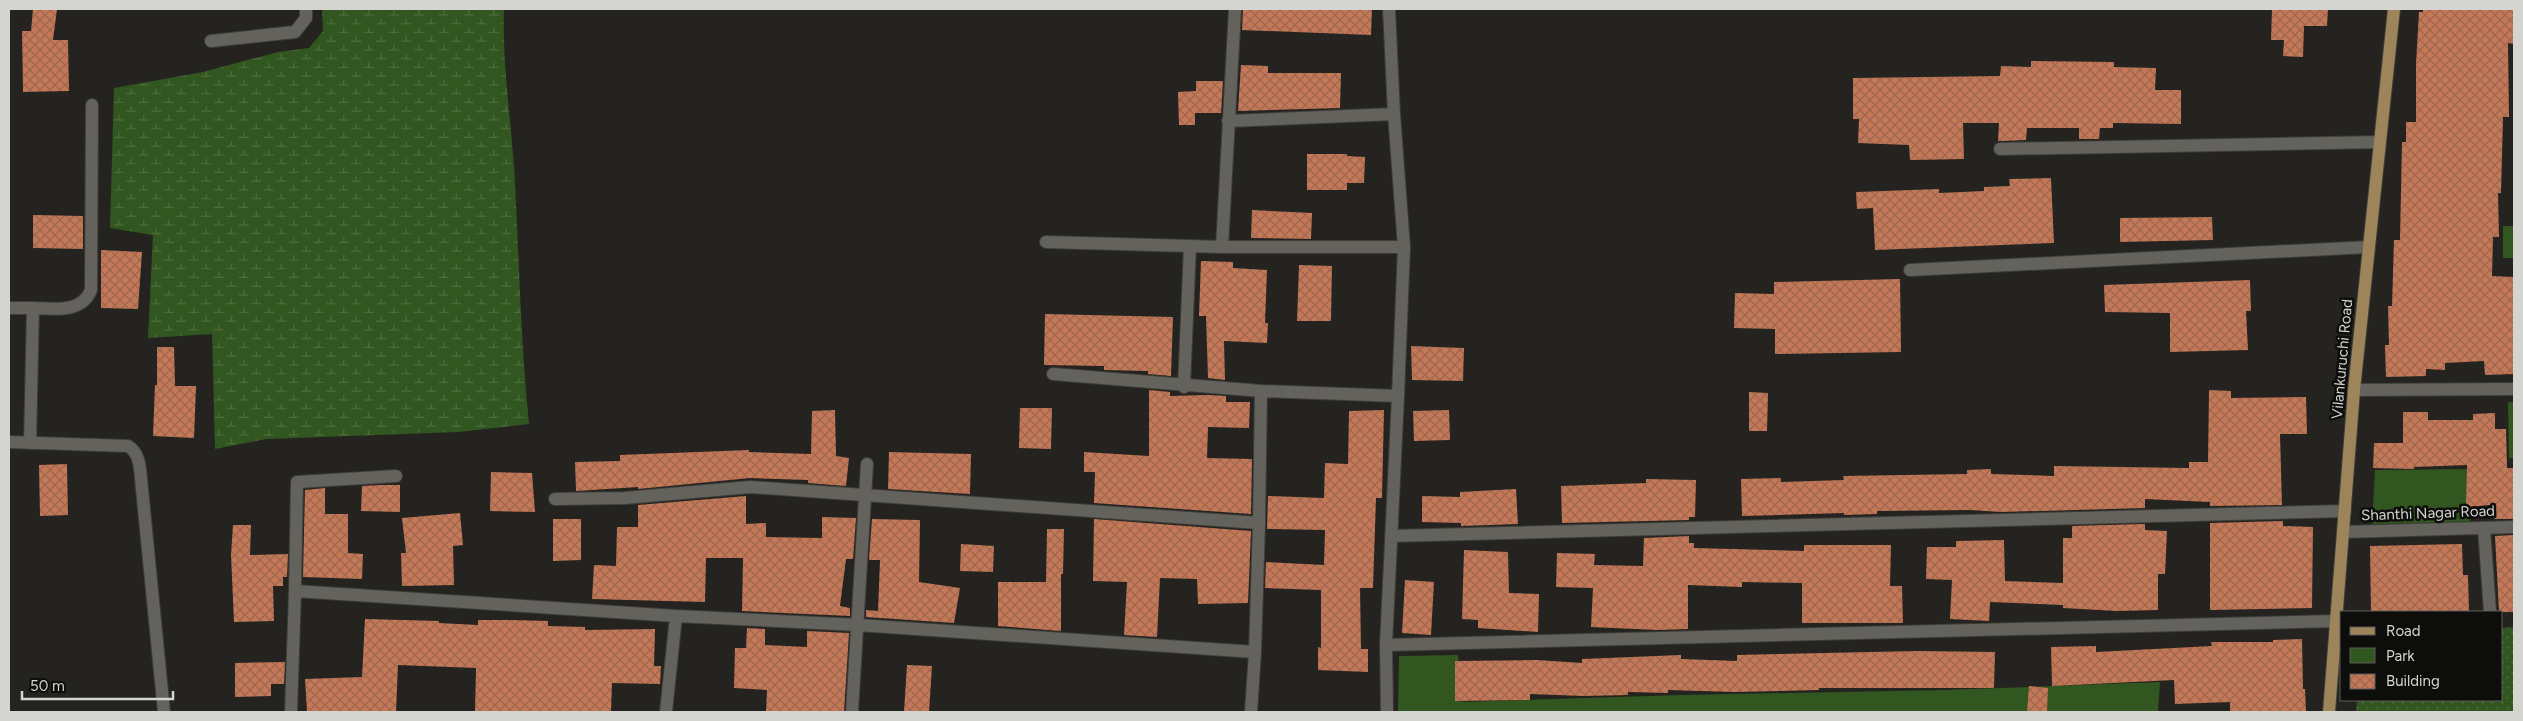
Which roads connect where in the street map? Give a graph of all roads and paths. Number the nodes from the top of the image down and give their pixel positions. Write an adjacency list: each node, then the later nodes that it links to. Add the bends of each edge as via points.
1 (306, 9): 5 (street, via 306,18 295,32)
2 (1235, 9): 8 (street)
3 (1389, 9): 7 (street)
4 (2394, 9): 9 (main road, Vilankuruchi Road)
5 (211, 41)
6 (92, 105): 18 (street, via 91,290 87,300 76,306)
7 (1394, 114): 8 (street); 14 (street)
8 (1228, 121): 13 (street)
9 (2380, 142): 10 (street); 15 (main road, Vilankuruchi Road)
10 (2000, 149)
11 (1046, 242): 12 (street)
12 (1190, 246): 13 (street); 20 (street)
13 (1222, 247): 14 (street)
14 (1404, 247): 24 (street)
15 (2369, 247): 16 (street); 22 (main road, Vilankuruchi Road)
16 (1910, 270)
17 (9, 308): 18 (street)
18 (33, 308): 26 (street)
19 (1053, 374): 20 (street)
20 (1184, 387): 23 (street)
21 (2514, 389): 22 (street)
22 (2354, 390): 31 (main road, Vilankuruchi Road)
23 (1261, 391): 24 (street); 32 (street)
24 (1398, 396): 36 (street)
25 (9, 442): 26 (street)
26 (30, 443): 44 (street, via 128,446 138,456)
27 (868, 464): 29 (street)
28 (396, 476): 37 (street, via 297,482)
29 (867, 496): 30 (street, via 750,487 625,498); 32 (street); 41 (street)
30 (556, 499)
31 (2345, 511): 35 (main road, Vilankuruchi Road); 36 (street)
32 (1259, 523): 43 (street)
33 (2514, 527): 34 (street, Shanthi Nagar Road)
34 (2484, 528): 35 (street, Shanthi Nagar Road); 38 (street)
35 (2344, 532): 40 (main road, Vilankuruchi Road)
36 (1390, 536): 42 (street)
37 (295, 592): 39 (street); 45 (street)
38 (2490, 611)
39 (676, 616): 41 (street); 46 (street)
40 (2335, 622): 42 (street); 50 (main road, Vilankuruchi Road)
41 (858, 625): 43 (street); 47 (street)
42 (1386, 645): 49 (street)
43 (1255, 652): 48 (street)
44 (164, 712)
45 (291, 712)
46 (666, 712)
47 (852, 712)
48 (1251, 712)
49 (1387, 712)
50 (2328, 712)

